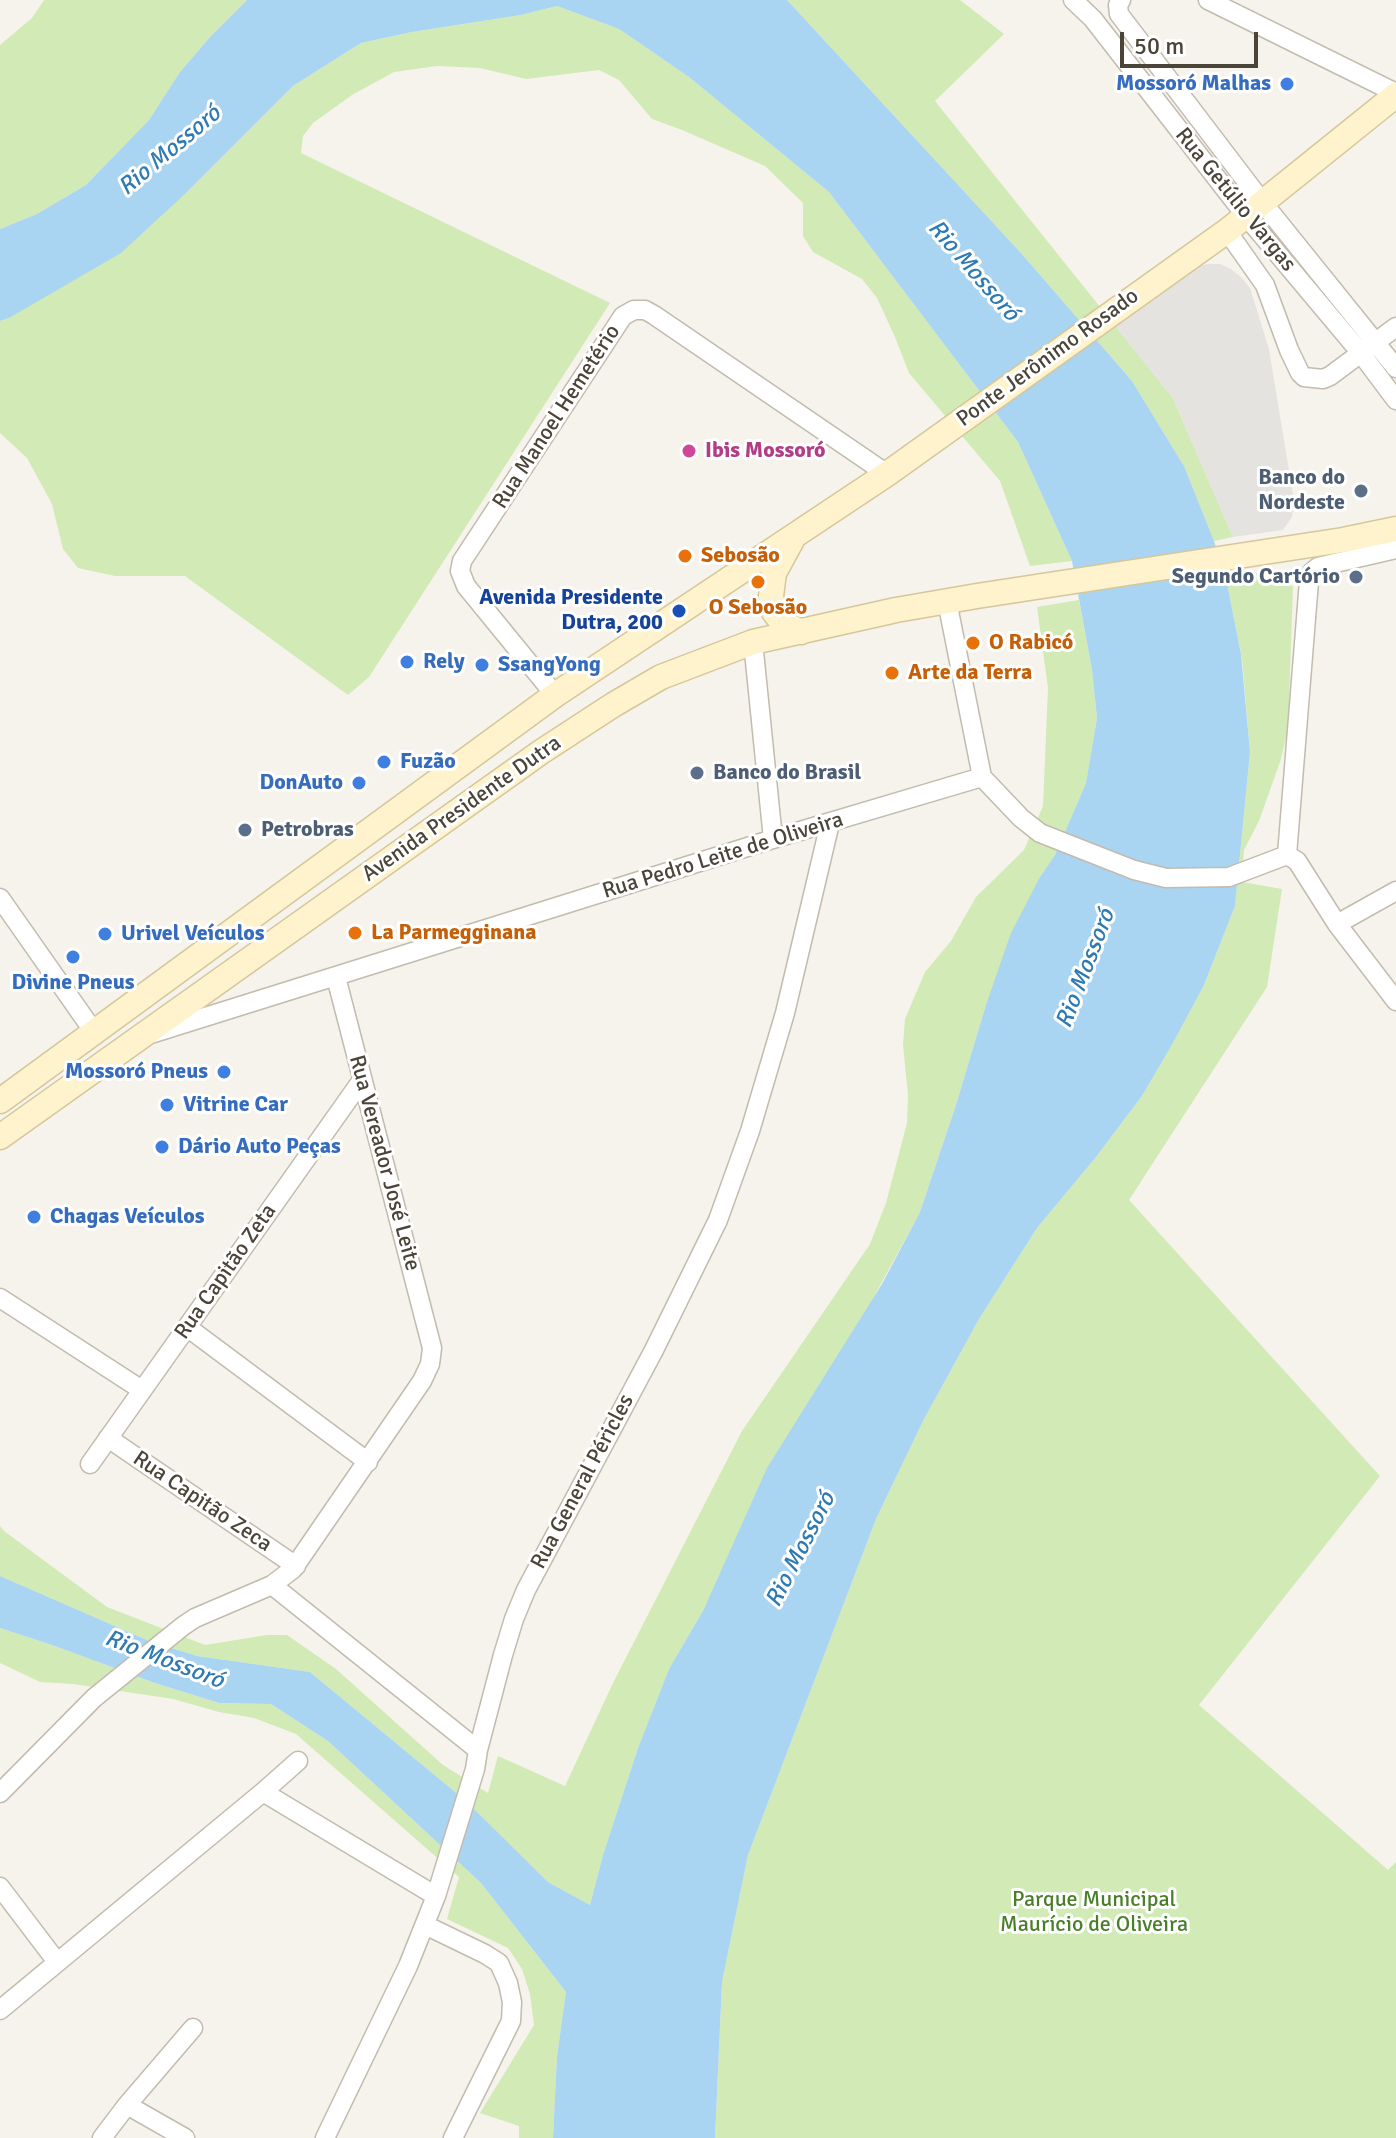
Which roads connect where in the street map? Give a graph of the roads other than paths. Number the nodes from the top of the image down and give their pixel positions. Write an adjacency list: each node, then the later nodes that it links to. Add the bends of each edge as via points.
1 (1073, 0): 5 (street, Rua Getúlio Vargas)
2 (1208, 0): 4 (street)
3 (1119, 3): 5 (street, Rua Getúlio Vargas, via 1119,14)
4 (1396, 94): 5 (main road, Ponte Jerônimo Rosado)
5 (1245, 217): 6 (street, Rua Getúlio Vargas); 7 (street); 9 (street, Rua Getúlio Vargas); 12 (main road, Ponte Jerônimo Rosado)
6 (1275, 250): 7 (street); 9 (street, Rua Getúlio Vargas)
7 (1257, 272): 9 (street, via 1304,377 1323,379)
8 (1396, 327): 9 (street)
9 (1367, 347): 10 (street, Rua Getúlio Vargas); 11 (street, Rua Getúlio Vargas)
10 (1396, 368)
11 (1396, 400)
12 (915, 454): 13 (main road, Avenida Presidente Dutra)
13 (887, 474): 15 (main road, Avenida Presidente Dutra); 20 (street, Rua Manoel Hemetério, via 654,315 634,310 623,316 460,571 466,586)
14 (1396, 529): 17 (main road, Avenida Presidente Dutra)
15 (795, 534): 18 (main road, via 774,573 771,596 782,622); 20 (main road, Avenida Presidente Dutra)
16 (1396, 549): 26 (street, via 1312,572)
17 (947, 601): 18 (main road, Avenida Presidente Dutra); 23 (street)
18 (801, 632): 19 (main road, Avenida Presidente Dutra)
19 (753, 642): 22 (main road, Avenida Presidente Dutra, via 661,677); 25 (street)
20 (555, 695): 21 (main road, Avenida Presidente Dutra)
21 (518, 721): 22 (main road); 32 (main road, Avenida Presidente Dutra)
22 (541, 752): 33 (main road, Avenida Presidente Dutra)
23 (982, 777): 24 (street, Rua Pedro Leite de Oliveira); 26 (street, via 1040,833 1134,870 1166,878 1229,877)
24 (830, 823): 25 (street, Rua Pedro Leite de Oliveira); 45 (street, Rua General Péricles, via 785,1013 718,1220 526,1590)
25 (773, 839): 30 (street, Rua Pedro Leite de Oliveira)
26 (1287, 855): 29 (street, via 1297,861)
27 (1396, 891): 29 (street)
28 (0, 898): 32 (street)
29 (1337, 924): 31 (street)
30 (336, 977): 33 (street, Rua Pedro Leite de Oliveira); 34 (street, Rua Vereador José Leite)
31 (1396, 1001)
32 (94, 1032): 35 (main road, Avenida Presidente Dutra)
33 (140, 1038): 36 (main road, Avenida Presidente Dutra)
34 (362, 1080): 38 (street, Rua Capitão Zeta); 41 (street, Rua Vereador José Leite, via 432,1348 422,1381)
35 (0, 1101)
36 (4, 1126)
37 (0, 1298): 39 (street)
38 (187, 1327): 39 (street, Rua Capitão Zeta); 41 (street)
39 (142, 1390): 40 (street, Rua Capitão Zeta)
40 (108, 1438): 42 (street, Rua Capitão Zeta); 43 (street, Rua Capitão Zeca)
41 (368, 1462): 43 (street)
42 (90, 1464)
43 (296, 1566): 44 (street)
44 (272, 1585): 45 (street); 48 (street, via 183,1626 94,1698)
45 (478, 1750): 50 (street, Rua General Péricles)
46 (298, 1761): 47 (street)
47 (263, 1792): 50 (street); 52 (street)
48 (0, 1793)
49 (0, 1887): 52 (street)
50 (436, 1896): 51 (street, Rua General Péricles)
51 (425, 1925): 58 (street, Rua General Péricles); 59 (street, via 499,1963 512,2002 511,2021)
52 (57, 1962): 53 (street)
53 (0, 2010)
54 (193, 2028): 55 (street)
55 (127, 2105): 56 (street); 57 (street)
56 (102, 2138)
57 (185, 2138)
58 (325, 2138)
59 (453, 2138)

